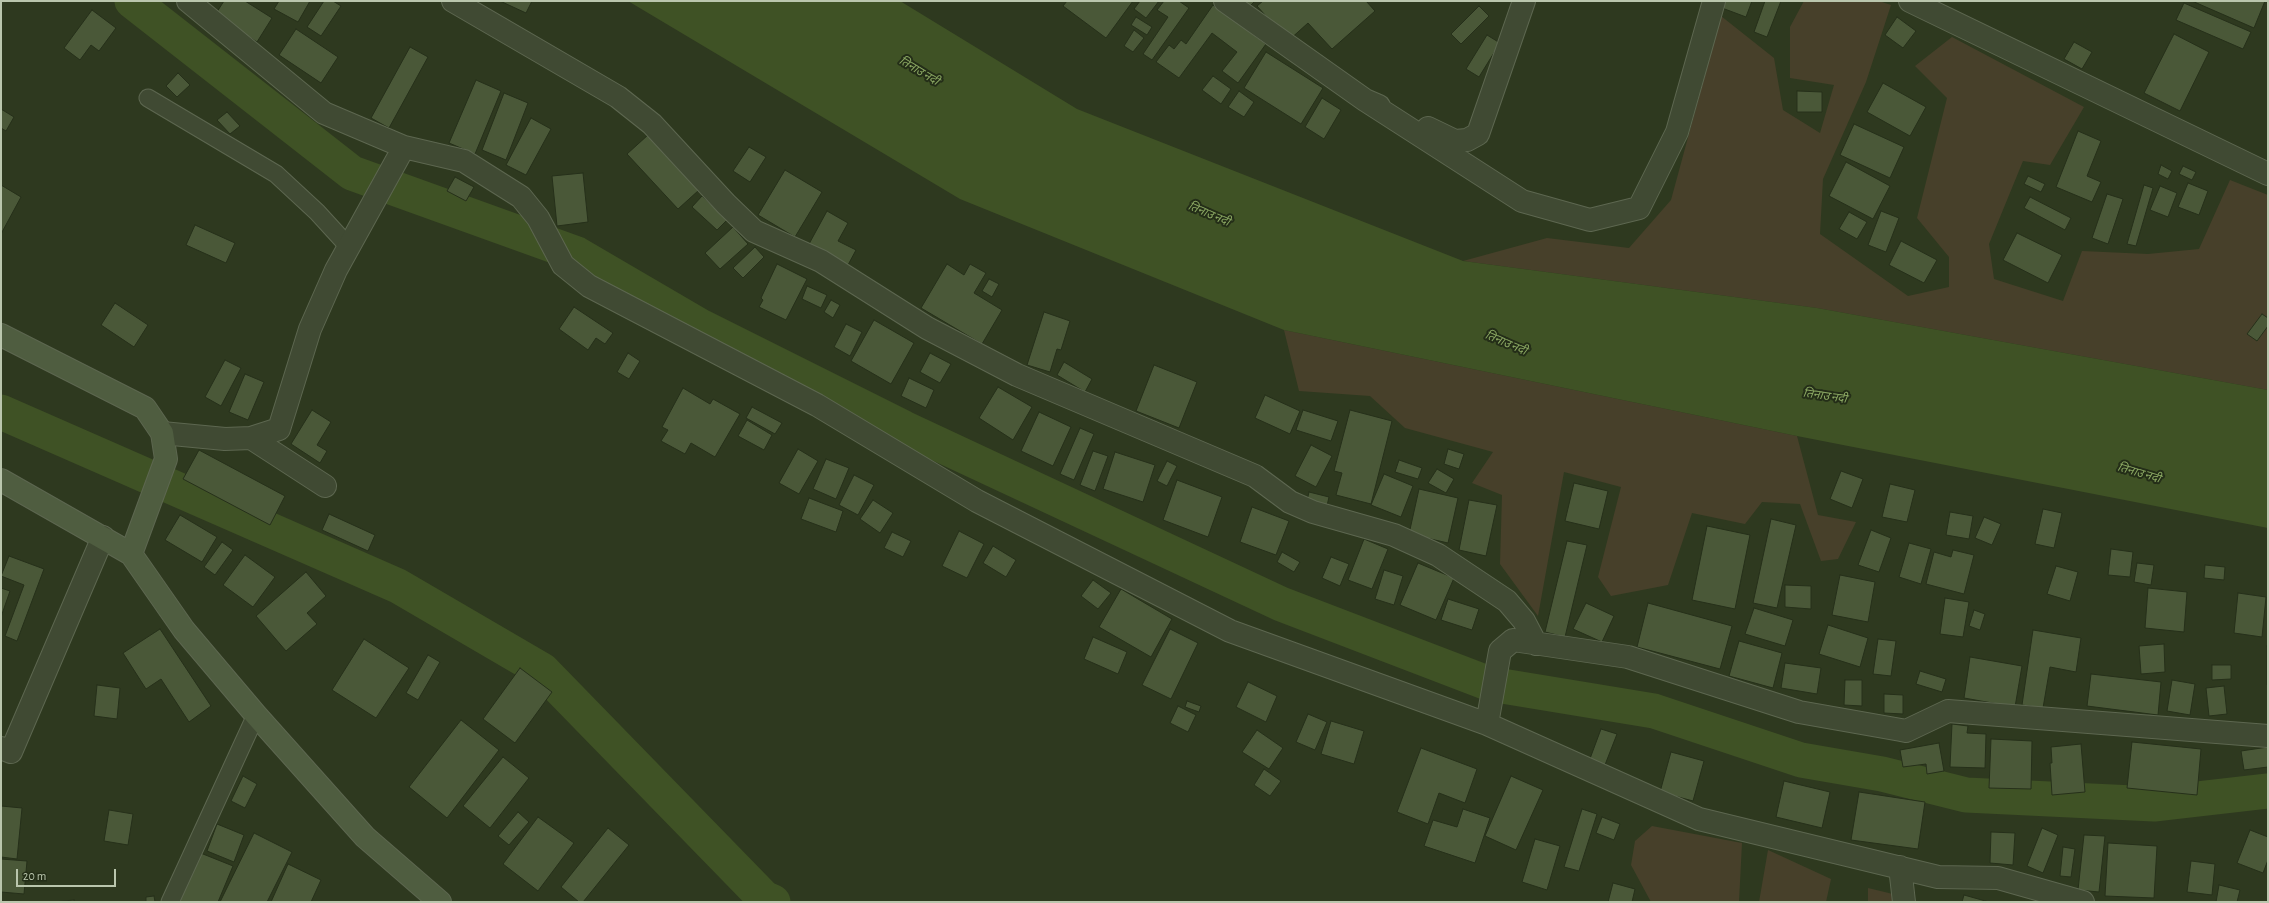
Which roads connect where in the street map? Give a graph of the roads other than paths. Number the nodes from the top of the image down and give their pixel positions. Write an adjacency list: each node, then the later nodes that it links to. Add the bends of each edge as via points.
1 (188, 1): 9 (street, via 324,114)
2 (453, 1): 19 (street, via 618,97 652,124 754,231 821,261 927,328 1017,375 1255,476 1290,502 1313,512 1394,535 1438,555 1507,601 1524,622)
3 (1225, 1): 8 (street)
4 (1524, 1): 8 (street, via 1478,134 1467,140 1455,141)
5 (1714, 1): 8 (street, via 1677,132 1639,208 1590,220 1522,201)
6 (1910, 1): 10 (street)
7 (148, 98): 11 (lane, via 276,174 317,212)
8 (1365, 100)
9 (399, 155): 11 (street); 21 (street, via 464,161 521,197 538,218 563,264 589,286 817,405 977,501 1230,631)
10 (2268, 174)
11 (349, 247): 14 (street, via 310,329 279,429)
12 (1, 335): 13 (main road, via 145,408)
13 (162, 433): 14 (street, via 225,439); 18 (main road, via 166,459)
14 (251, 438): 16 (street)
15 (1, 480): 17 (main road)
16 (325, 486)
17 (103, 537): 18 (main road); 23 (street, via 11,752)
18 (131, 554): 20 (main road, via 184,630)
19 (1536, 644): 21 (street, via 1513,640 1500,651); 22 (street, via 1628,657 1799,712 1906,731 1948,711)
20 (256, 715): 25 (lane); 26 (main road, via 365,837)
21 (1487, 724): 24 (street, via 1699,819)
22 (2268, 736)
23 (1, 748)
24 (1900, 867): 27 (street); 28 (street, via 1938,877 1998,878)
25 (170, 902)
26 (440, 902)
27 (1904, 902)
28 (2083, 902)

